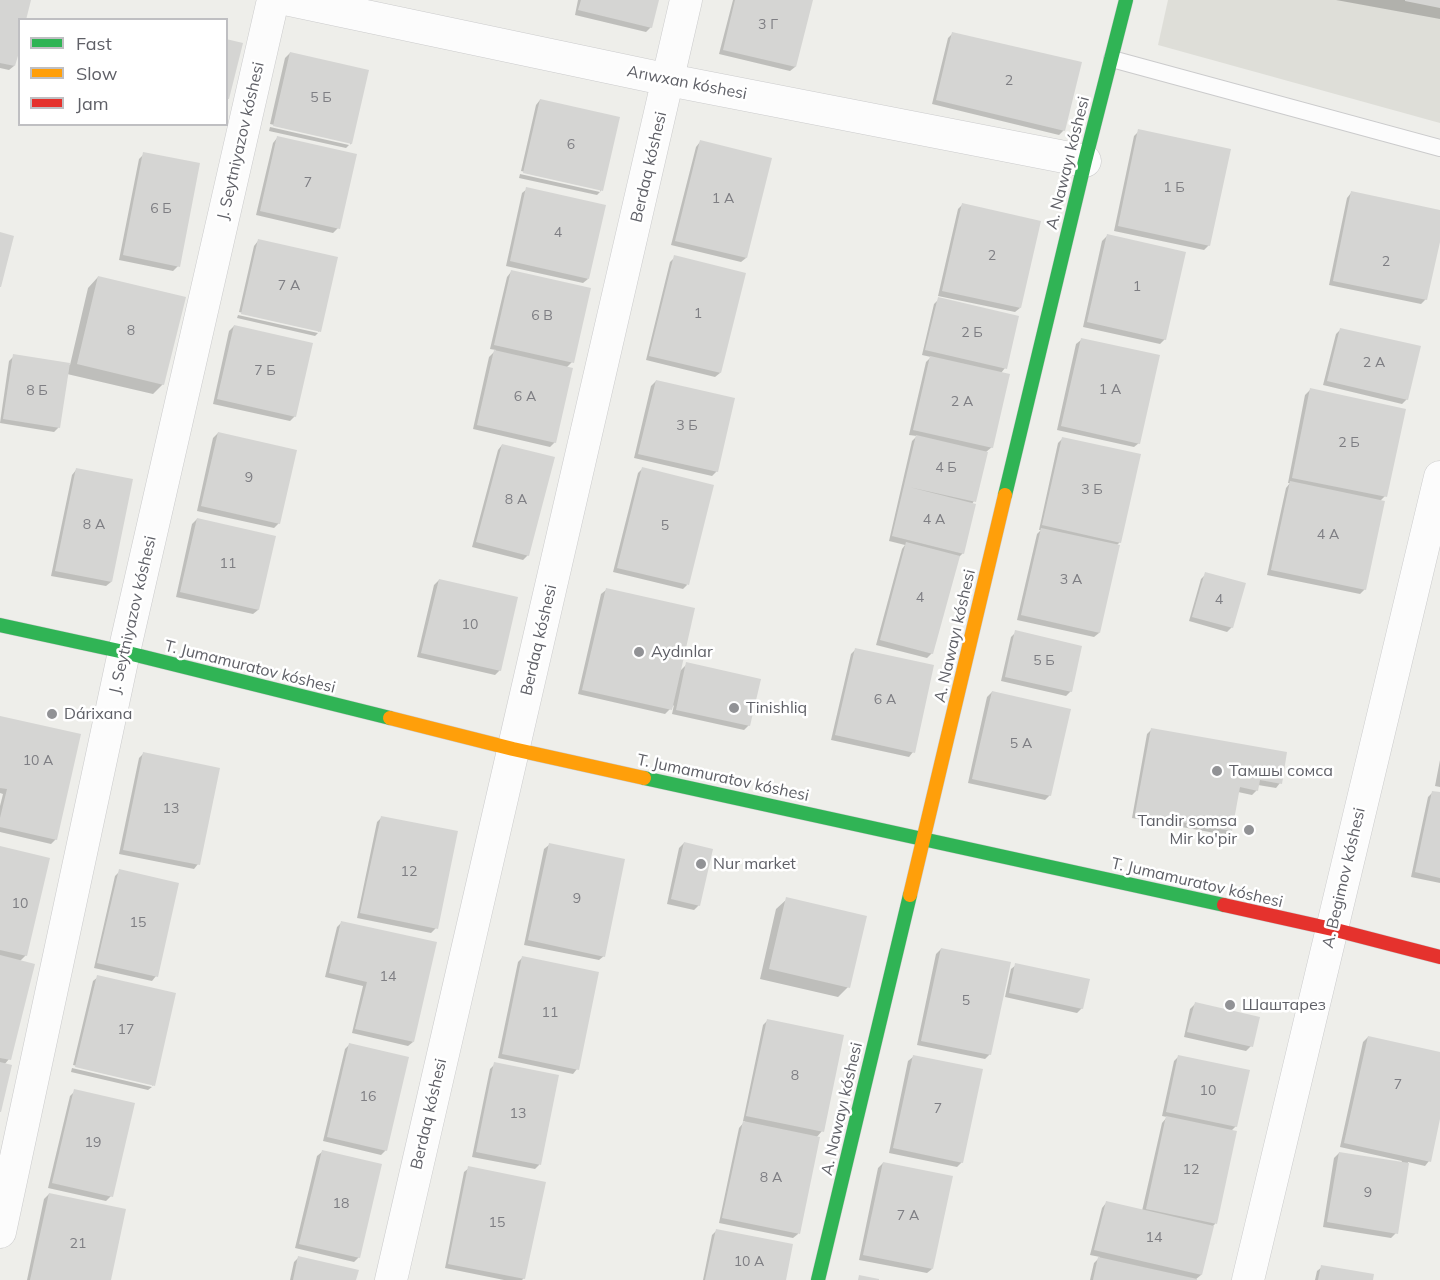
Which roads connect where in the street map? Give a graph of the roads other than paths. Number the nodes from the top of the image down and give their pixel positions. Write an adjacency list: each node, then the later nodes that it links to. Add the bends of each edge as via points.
1 (273, 0): 11 (street, J. Seytniyazov kóshesi)
2 (290, 0): 6 (street, Arıwxan kóshesi)
3 (686, 0): 6 (street, Berdaq kóshesi)
4 (1126, 0): 5 (main road, A. Nawayı kóshesi)
5 (1112, 59): 7 (lane); 8 (main road, A. Nawayı kóshesi)
6 (669, 80): 8 (street, Arıwxan kóshesi); 12 (street, Berdaq kóshesi)
7 (1440, 148)
8 (1085, 161): 13 (main road, A. Nawayı kóshesi)
9 (1440, 477): 14 (street, A. Begimov kóshesi)
10 (0, 625): 11 (main road, T. Jumamuratov kóshesi)
11 (124, 652): 12 (main road, T. Jumamuratov kóshesi); 16 (street, J. Seytniyazov kóshesi)
12 (513, 749): 13 (main road, T. Jumamuratov kóshesi); 17 (street, Berdaq kóshesi)
13 (924, 838): 14 (main road, T. Jumamuratov kóshesi); 18 (main road, A. Nawayı kóshesi)
14 (1332, 929): 15 (main road, T. Jumamuratov kóshesi); 19 (street, A. Begimov kóshesi)
15 (1440, 957)
16 (0, 1232)
17 (391, 1280)
18 (818, 1280)
19 (1248, 1280)

